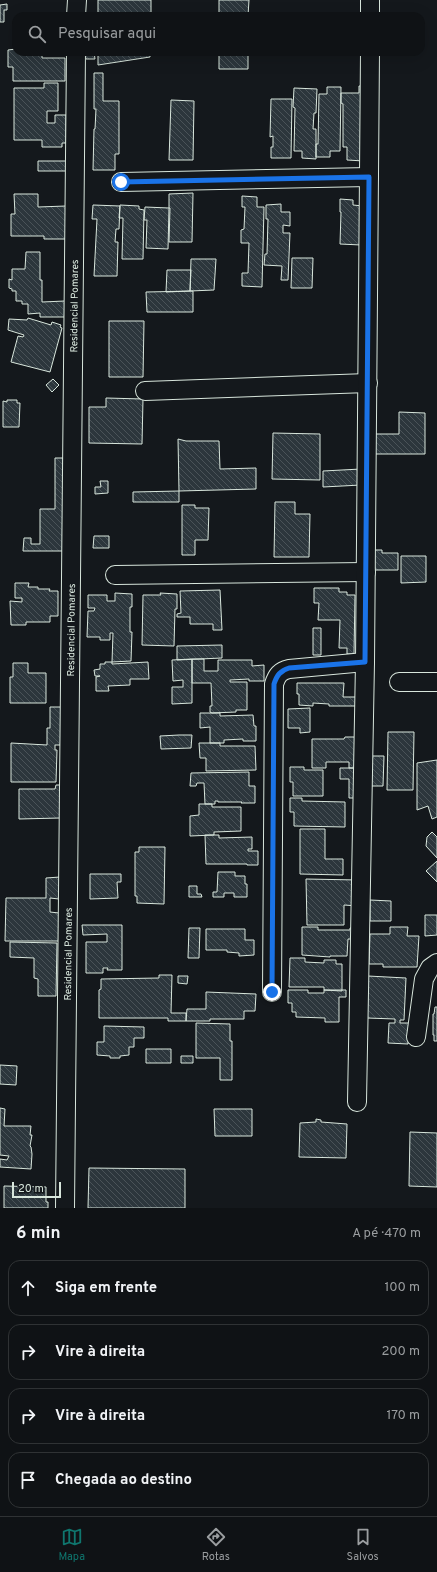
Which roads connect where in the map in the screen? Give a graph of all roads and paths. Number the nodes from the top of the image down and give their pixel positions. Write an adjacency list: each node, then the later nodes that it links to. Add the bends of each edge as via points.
1 (77, 0): 3 (street)
2 (370, 0): 4 (street)
3 (76, 12)
4 (370, 12)
5 (76, 56): 20 (street, Residencial Pomares)
6 (370, 56): 7 (street)
7 (369, 177): 8 (street); 9 (street)
8 (121, 182)
9 (368, 383): 10 (street); 11 (street)
10 (145, 391)
11 (366, 572): 12 (street); 13 (street)
12 (115, 575)
13 (365, 662): 17 (street, via 289,668 281,671 274,684); 19 (street)
14 (399, 682): 15 (street)
15 (437, 682)
16 (437, 963): 18 (street, via 430,968 424,978)
17 (272, 992)
18 (416, 1037)
19 (357, 1102)
20 (65, 1208)

